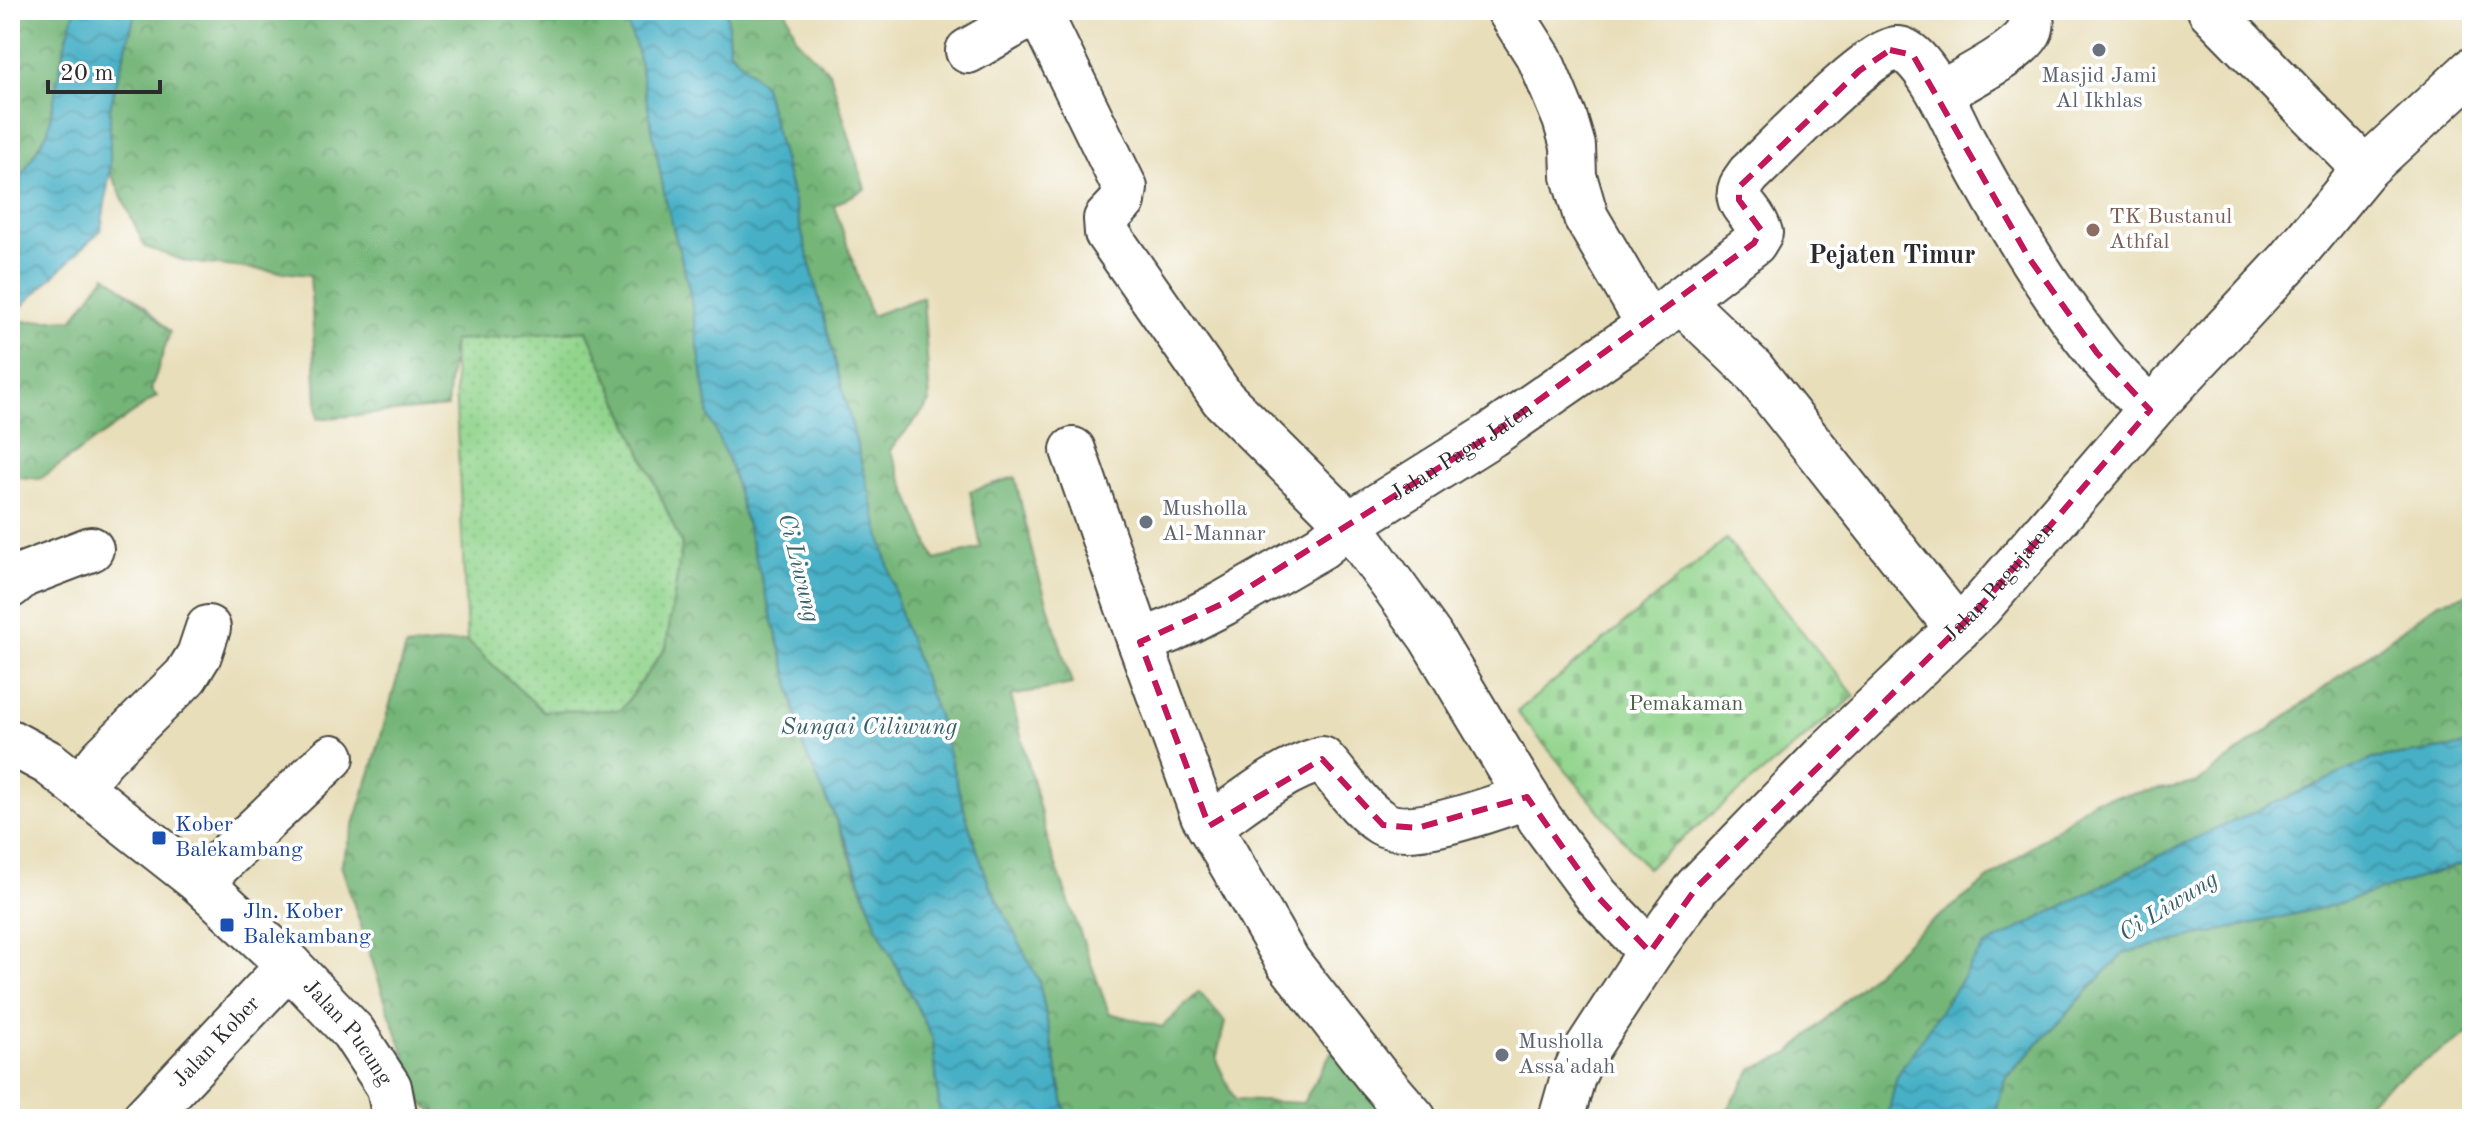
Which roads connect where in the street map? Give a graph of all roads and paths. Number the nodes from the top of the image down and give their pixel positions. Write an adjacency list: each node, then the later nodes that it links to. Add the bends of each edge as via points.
1 (1038, 10): 5 (street); 12 (street, via 1125,188 1123,201 1106,219 1107,233 1223,399)
2 (1509, 10): 9 (street, via 1540,59 1565,119 1586,217)
3 (2028, 10): 7 (street, via 2031,29 2020,44)
4 (2210, 10): 8 (street)
5 (968, 51)
6 (2472, 70): 8 (street, Jalan Pagujaten)
7 (1940, 94): 9 (street, Jalan Pagu Jaten, via 1913,55 1902,49 1890,50 1859,71 1739,187 1739,200 1760,230 1754,243); 10 (street, via 2029,258 2097,353)
8 (2365, 169): 10 (street, Jalan Pagujaten, via 2289,261)
9 (1665, 312): 12 (street, Jalan Pagu Jaten, via 1491,435); 16 (street, via 1752,369)
10 (2150, 410): 16 (street, Jalan Pagujaten)
11 (1073, 450): 17 (street)
12 (1349, 524): 17 (street, Jalan Pagu Jaten, via 1321,547 1224,603); 21 (street, via 1430,636)
13 (91, 549): 14 (street, via 23,575)
14 (10, 586)
15 (208, 628): 20 (street, via 186,676)
16 (1958, 629): 24 (street, Jalan Pagujaten, via 1761,819 1697,887)
17 (1140, 642): 22 (street)
18 (10, 742): 20 (street, Jalan Pucung)
19 (332, 757): 23 (street)
20 (80, 786): 23 (street, Jalan Pucung)
21 (1527, 797): 22 (street, via 1429,826 1383,825 1322,759 1306,763); 24 (street, via 1597,896)
22 (1209, 826): 28 (street, via 1288,962)
23 (200, 882): 25 (street, Jalan Pucung)
24 (1650, 952): 29 (street, Jalan Pagujaten, via 1583,1055)
25 (284, 961): 26 (street, Jalan Kober); 27 (street, Jalan Pucung, via 353,1032 389,1087)
26 (144, 1119)
27 (395, 1119)
28 (1414, 1119)
29 (1561, 1119)

